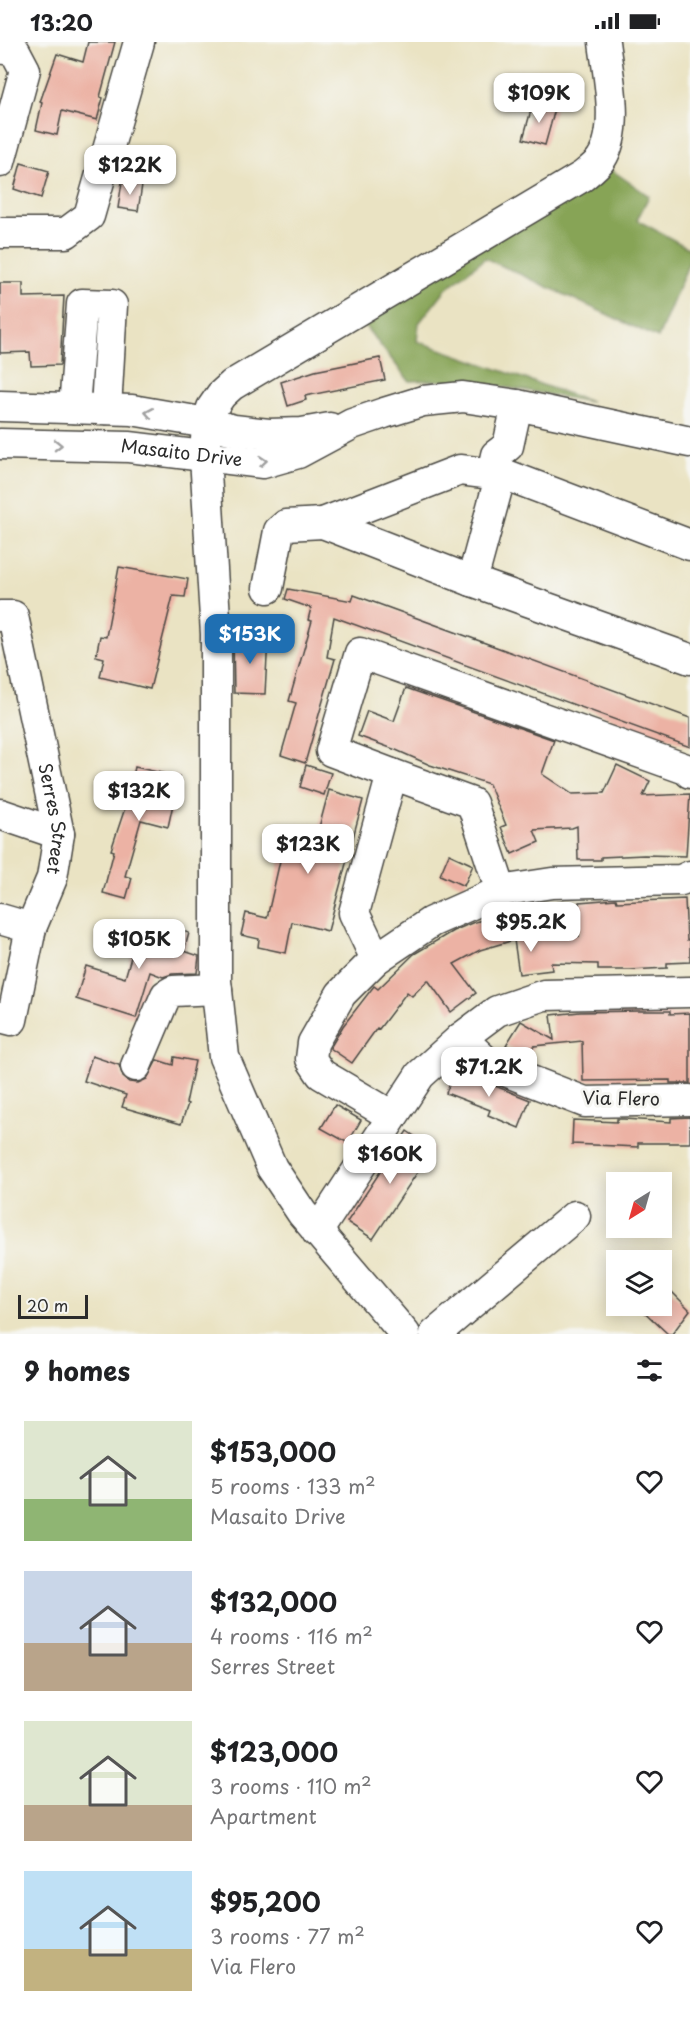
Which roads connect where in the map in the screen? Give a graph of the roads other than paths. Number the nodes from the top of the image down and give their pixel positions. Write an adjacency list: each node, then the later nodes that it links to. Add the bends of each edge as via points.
1 (139, 42): 5 (street, via 88,216 66,233)
2 (604, 42): 10 (street, via 612,113 610,140 601,160 584,176 232,385 212,408)
3 (0, 48): 4 (street, via 15,51 25,70)
4 (0, 162)
5 (0, 233)
6 (517, 405): 11 (street, Masaito Drive, via 463,398 423,401); 12 (street, Masaito Drive); 15 (street)
7 (0, 406): 8 (street, Masaito Drive)
8 (74, 408): 9 (street, Masaito Drive); 9 (street, via 82,304 112,305)
9 (106, 409): 10 (street, Masaito Drive, one-way to 9)
10 (207, 423): 11 (street, Masaito Drive, via 269,434); 14 (street)
11 (352, 424): 14 (street, Masaito Drive, one-way to 11, via 263,463 298,453)
12 (690, 442)
13 (0, 444): 14 (street, Masaito Drive, one-way to 14, via 129,447)
14 (205, 457): 31 (street, via 216,634)
15 (502, 467): 16 (street, via 460,470); 17 (street); 18 (street)
16 (323, 523): 18 (street); 19 (street, via 286,525 279,531)
17 (690, 545)
18 (472, 581): 21 (street)
19 (268, 588)
20 (7, 616): 25 (street, Serres Street)
21 (690, 659)
22 (690, 772): 23 (street, via 360,653 332,751)
23 (392, 774): 27 (street, via 472,803); 30 (street, via 354,913)
24 (0, 814): 25 (street)
25 (59, 834): 29 (street, Serres Street, via 52,878)
26 (690, 876): 27 (street, via 681,880 552,883)
27 (501, 891): 30 (street, via 431,922)
28 (0, 919): 29 (street)
29 (31, 928): 33 (street, Serres Street)
30 (376, 959): 37 (street, via 341,994 313,1043 311,1059 321,1074)
31 (217, 989): 35 (street, via 173,991 166,995); 39 (street, via 224,1057 272,1168)
32 (690, 992): 34 (street, via 544,995 497,1011)
33 (6, 1019)
34 (461, 1038): 36 (street, Via Flero, via 490,1065 585,1102); 37 (street, via 420,1075)
35 (136, 1066)
36 (690, 1100)
37 (392, 1116): 39 (street)
38 (575, 1216): 41 (street)
39 (317, 1233): 40 (street)
40 (405, 1334)
41 (435, 1334)

